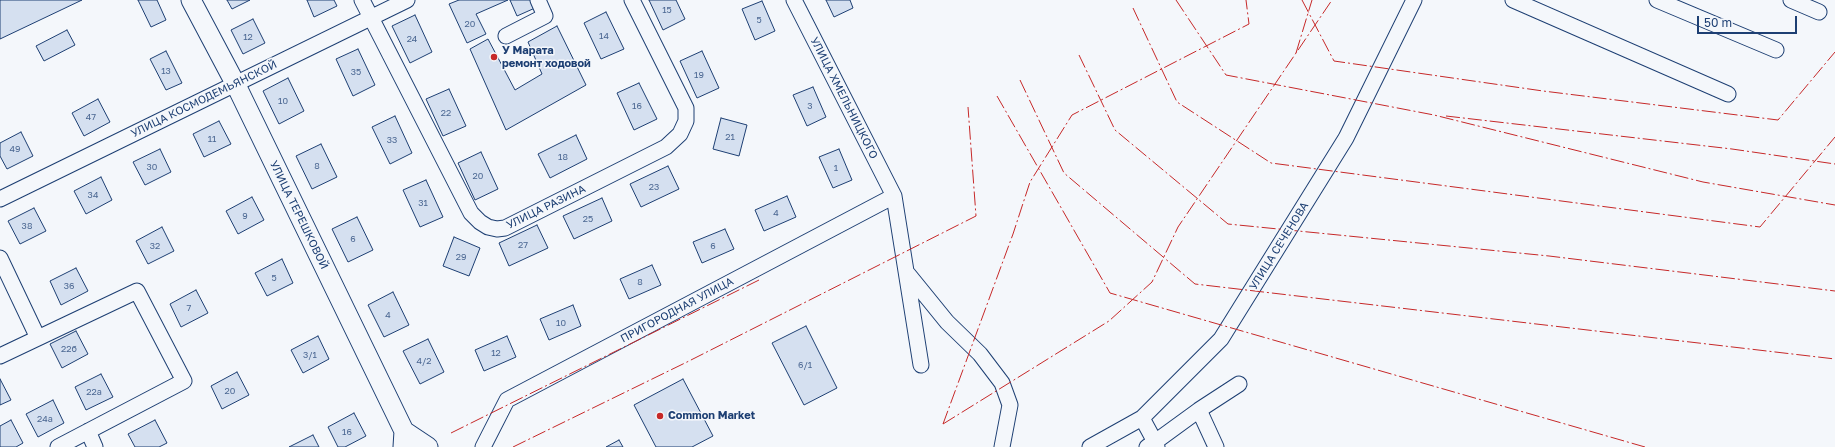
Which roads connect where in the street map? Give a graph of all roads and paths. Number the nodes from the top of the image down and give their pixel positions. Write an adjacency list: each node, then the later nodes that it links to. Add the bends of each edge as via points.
1 (191, 0): 15 (main road, УЛИЦА ТЕРЕШКОВОЙ)
2 (362, 0): 12 (street, УЛИЦА РАЗИНА)
3 (407, 0): 12 (street, УЛИЦА КОСМОДЕМЬЯНСКОЙ)
4 (538, 0): 13 (street, via 545,16)
5 (632, 0): 12 (street, УЛИЦА РАЗИНА, via 686,108 686,121 680,134 666,147 505,228 497,229 488,227 471,213)
6 (794, 0): 17 (street, УЛИЦА ХМЕЛЬНИЦКОГО)
7 (1414, 0): 26 (street, УЛИЦА СЕЧЕНОВА, via 1346,138 1221,339)
8 (1513, 0): 16 (street)
9 (1657, 0): 14 (street)
10 (1791, 0): 11 (street)
11 (1819, 12)
12 (371, 19): 15 (street, УЛИЦА КОСМОДЕМЬЯНСКОЙ)
13 (506, 36)
14 (1776, 50)
15 (235, 83): 18 (street, УЛИЦА КОСМОДЕМЬЯНСКОЙ); 28 (main road, УЛИЦА ТЕРЕШКОВОЙ)
16 (1728, 94)
17 (894, 196): 20 (street, УЛИЦА ХМЕЛЬНИЦКОГО); 29 (street, ПРИГОРОДНАЯ УЛИЦА, via 506,400)
18 (0, 199)
19 (0, 258): 21 (street)
20 (905, 270): 23 (street, УЛИЦА ХМЕЛЬНИЦКОГО); 34 (street, via 921,292 980,354 1002,382 1010,405)
21 (38, 338): 22 (street); 27 (street, via 137,291 184,381)
22 (0, 356)
23 (921, 365)
24 (1239, 384): 25 (street)
25 (1199, 410): 30 (street); 36 (street)
26 (1142, 418): 30 (street); 35 (street, УЛИЦА СЕЧЕНОВА)
27 (88, 431): 31 (street); 32 (street)
28 (404, 439): 33 (main road, УЛИЦА ТЕРЕШКОВОЙ)
29 (487, 445)
30 (1153, 445)
31 (58, 447)
32 (95, 447)
33 (428, 447)
34 (1002, 447)
35 (1090, 447)
36 (1216, 447)

